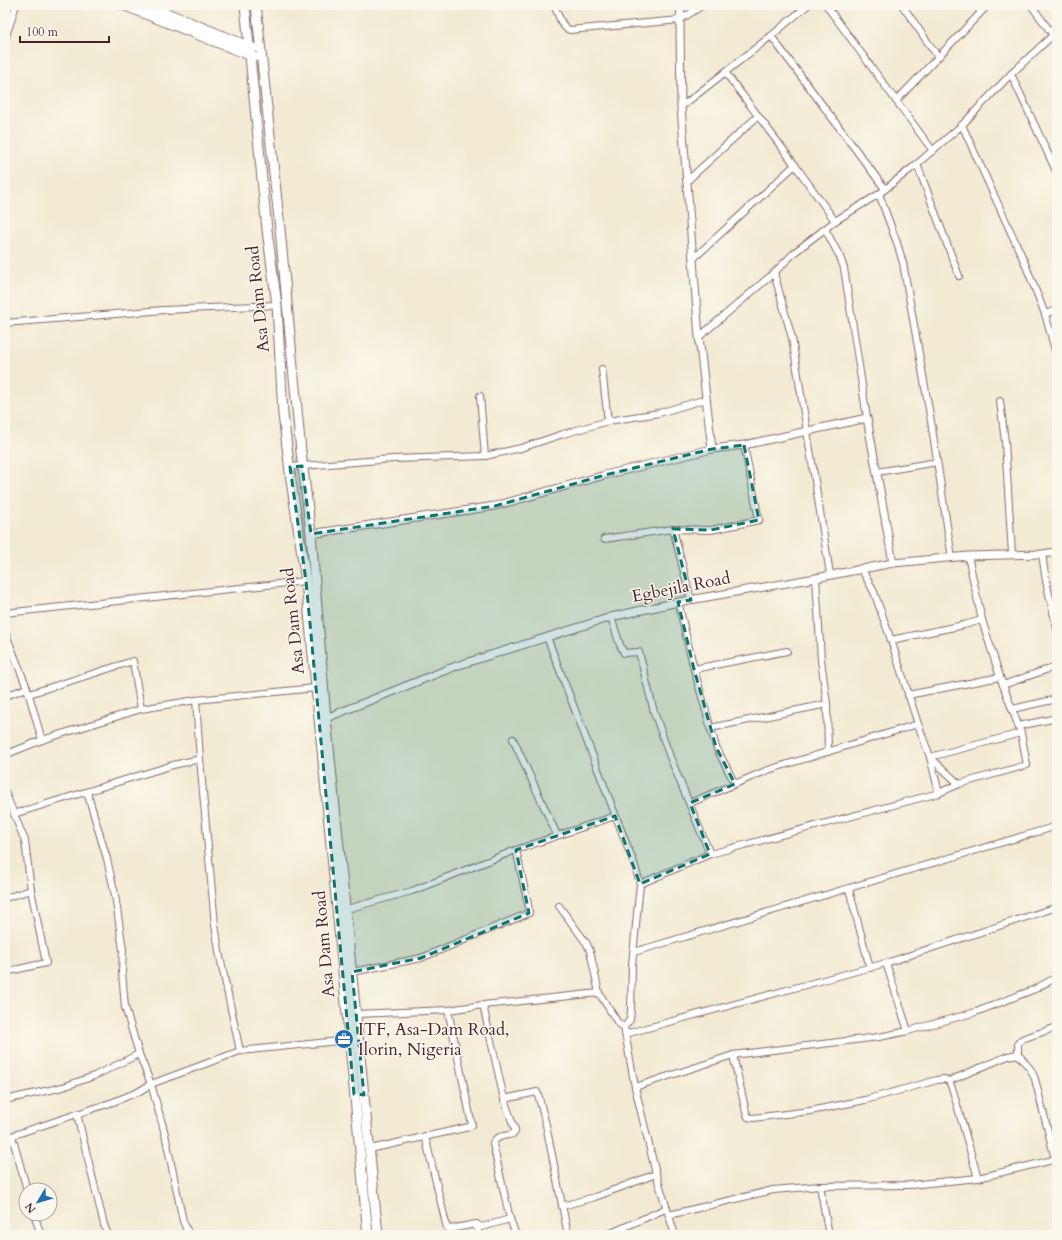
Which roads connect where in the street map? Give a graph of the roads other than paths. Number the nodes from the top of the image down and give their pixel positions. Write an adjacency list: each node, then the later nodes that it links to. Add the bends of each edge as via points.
1 (16, 5): 20 (street)
2 (123, 5): 22 (main road)
3 (147, 5): 21 (main road)
4 (245, 5): 17 (main road, Asa Dam Road)
5 (256, 5): 24 (main road, Asa Dam Road)
6 (554, 5): 16 (street, via 563,25 570,30)
7 (681, 5): 16 (street)
8 (702, 5): 16 (street)
9 (808, 5): 19 (street)
10 (826, 5): 29 (street)
11 (902, 5): 25 (street)
12 (976, 5): 15 (street)
13 (988, 5): 15 (street)
14 (1031, 5): 18 (street)
15 (981, 12): 25 (street)
16 (680, 20): 30 (street)
17 (247, 24): 21 (main road, via 239,35); 23 (main road, Asa Dam Road)
18 (1055, 34): 28 (street)
19 (771, 36): 27 (street); 38 (street)
20 (5, 39)
21 (231, 39): 23 (main road)
22 (236, 50): 23 (main road); 26 (main road)
23 (250, 51): 24 (main road); 26 (main road, Asa Dam Road)
24 (261, 54): 62 (main road, Asa Dam Road)
25 (938, 57): 29 (street)
26 (251, 72): 45 (main road, Asa Dam Road)
27 (725, 72): 30 (street); 31 (street)
28 (1011, 74): 32 (street); 36 (street)
29 (896, 101): 33 (street)
30 (682, 107): 37 (street)
31 (758, 116): 35 (street); 37 (street)
32 (962, 125): 33 (street); 47 (street, via 1024,261)
33 (932, 151): 34 (street)
34 (917, 164): 38 (street); 44 (street)
35 (795, 165): 40 (street); 42 (street)
36 (1057, 173)
37 (688, 181): 42 (street)
38 (885, 189): 39 (street)
39 (879, 194): 40 (street); 61 (street, via 903,263)
40 (835, 221): 41 (street)
41 (825, 229): 43 (street, via 795,252); 55 (street, via 844,268)
42 (693, 260): 49 (street)
43 (774, 273): 49 (street); 57 (street, via 792,338)
44 (959, 276)
45 (277, 305): 48 (street, via 164,310); 63 (main road, Asa Dam Road, via 283,414)
46 (1057, 310): 47 (street)
47 (1045, 314): 50 (street)
48 (5, 323)
49 (699, 337): 53 (street)
50 (1057, 357)
51 (602, 369): 56 (street)
52 (480, 396): 60 (street)
53 (706, 399): 56 (street, via 659,413); 59 (street)
54 (1000, 401): 69 (street)
55 (867, 418): 57 (street); 64 (street)
56 (608, 421): 60 (street, via 521,448)
57 (806, 432): 58 (street); 75 (street)
58 (744, 445): 59 (street); 65 (street, via 759,520 712,530)
59 (712, 449): 66 (street, via 494,506)
60 (485, 456): 62 (street, via 393,459)
61 (937, 462): 64 (street); 72 (street)
62 (302, 466): 63 (street); 66 (main road, Asa Dam Road)
63 (290, 467): 77 (main road, Asa Dam Road)
64 (876, 472): 73 (street)
65 (673, 529): 67 (street); 78 (street)
66 (311, 534): 101 (main road, Asa Dam Road)
67 (604, 539)
68 (1057, 552): 70 (street, Egbejila Road)
69 (1012, 554): 70 (street, Egbejila Road); 71 (street, Egbejila Road)
70 (1042, 554): 83 (street)
71 (968, 556): 72 (street, Egbejila Road); 82 (street)
72 (952, 558): 73 (street, Egbejila Road)
73 (893, 562): 74 (street, Egbejila Road)
74 (861, 568): 75 (street, Egbejila Road); 86 (street, via 874,592)
75 (830, 574): 76 (street, Egbejila Road)
76 (816, 578): 78 (street, Egbejila Road); 98 (street, via 821,660)
77 (306, 581): 80 (street); 92 (main road, Asa Dam Road)
78 (691, 600): 79 (street, Egbejila Road)
79 (678, 602): 81 (street, Egbejila Road); 89 (street)
80 (5, 613)
81 (611, 617): 85 (street, Egbejila Road); 117 (street, via 624,653 639,652 654,712 670,758)
82 (982, 620): 86 (street); 90 (street)
83 (1057, 629)
84 (5, 632): 93 (street)
85 (548, 637): 101 (street, Egbejila Road, via 456,666); 120 (street)
86 (891, 640): 94 (street)
87 (787, 650): 89 (street)
88 (1057, 666): 91 (street)
89 (694, 669): 104 (street)
90 (1000, 677): 91 (street); 94 (street)
91 (1003, 685): 100 (street)
92 (315, 688): 97 (street); 145 (main road, Asa Dam Road)
93 (28, 691): 95 (street); 99 (street, via 133,661); 107 (street)
94 (908, 695): 103 (street)
95 (5, 696)
96 (1057, 698): 100 (street)
97 (196, 700): 99 (street); 111 (street)
98 (827, 704): 104 (street); 108 (street)
99 (141, 709): 107 (street)
100 (1012, 709): 105 (street)
101 (326, 718): 131 (main road, Asa Dam Road)
102 (1057, 718): 105 (street)
103 (918, 724): 108 (street); 110 (street)
104 (710, 728): 112 (street, via 716,748)
105 (1020, 729): 110 (street); 113 (street, via 1027,764)
106 (513, 739): 122 (street)
107 (42, 740): 109 (street)
108 (828, 752): 112 (street, via 768,770)
109 (5, 755)
110 (930, 757): 113 (street); 116 (street)
111 (200, 759): 115 (street); 146 (street, via 220,957)
112 (735, 784): 117 (street)
113 (959, 784): 116 (street)
114 (5, 792): 119 (street)
115 (86, 792): 119 (street); 147 (street, via 107,859 115,895 123,950 125,1007)
116 (939, 793): 124 (street)
117 (690, 803): 124 (street)
118 (5, 812): 119 (street)
119 (13, 812): 127 (street, via 25,841)
120 (615, 816): 122 (street); 125 (street)
121 (1057, 826): 126 (street)
122 (557, 835): 123 (street)
123 (516, 850): 131 (street, via 412,891); 136 (street, via 529,913 421,958)
124 (710, 854): 125 (street)
125 (640, 884): 132 (street)
126 (849, 889): 132 (street); 134 (street)
127 (31, 890): 128 (street); 135 (street, via 46,963)
128 (5, 898)
129 (559, 906): 138 (street, via 587,944)
130 (1057, 907): 133 (street)
131 (346, 908): 136 (main road, Asa Dam Road)
132 (634, 952): 143 (street, via 632,1010)
133 (886, 963): 134 (street); 144 (street)
134 (870, 968): 143 (street)
135 (5, 972)
136 (352, 972): 141 (main road, Asa Dam Road)
137 (1057, 977): 144 (street, via 1035,989 976,1012)
138 (599, 992): 139 (street); 143 (street)
139 (483, 1005): 140 (street); 155 (street)
140 (448, 1010): 141 (street); 159 (street, via 472,1125)
141 (357, 1014): 154 (main road, Asa Dam Road)
142 (1057, 1026): 148 (street, via 1022,1039 1018,1043)
143 (624, 1031): 152 (street)
144 (908, 1031): 149 (street, via 879,1038)
145 (349, 1040): 146 (street); 153 (main road, Asa Dam Road)
146 (240, 1051): 151 (street)
147 (139, 1054): 151 (street); 156 (street, via 94,1076 63,1087)
148 (1018, 1054): 150 (street); 162 (street, via 1035,1079)
149 (733, 1055): 150 (street, via 746,1112 750,1118 810,1111 865,1100 937,1080); 152 (street)
150 (949, 1081): 164 (street)
151 (151, 1084): 157 (street, via 138,1092); 175 (street, via 165,1134 183,1221)
152 (636, 1087): 163 (street)
153 (354, 1094): 154 (main road); 176 (main road, Asa Dam Road)
154 (364, 1095): 161 (main road, Asa Dam Road)
155 (504, 1099): 167 (street, via 537,1092); 170 (street, via 515,1132 495,1139 493,1144)
156 (5, 1100)
157 (77, 1114): 158 (street); 174 (street)
158 (12, 1136): 160 (street); 165 (street)
159 (425, 1136): 161 (street); 172 (street, via 447,1228)
160 (5, 1138)
161 (370, 1149): 177 (main road, Asa Dam Road)
162 (1056, 1159): 164 (street)
163 (656, 1174): 167 (street, via 595,1197); 168 (street)
164 (978, 1178): 166 (street, via 910,1185)
165 (26, 1182)
166 (820, 1186): 169 (street, via 773,1190); 183 (street)
167 (562, 1206): 180 (street)
168 (667, 1208): 169 (street); 181 (street)
169 (669, 1214): 182 (street)
170 (510, 1219): 172 (street, via 482,1227); 179 (street)
171 (37, 1222): 173 (street)
172 (476, 1224): 178 (street)
173 (41, 1235)
174 (108, 1235)
175 (189, 1235)
176 (368, 1235)
177 (378, 1235)
178 (479, 1235)
179 (516, 1235)
180 (568, 1235)
181 (607, 1235)
182 (675, 1235)
183 (829, 1235)

